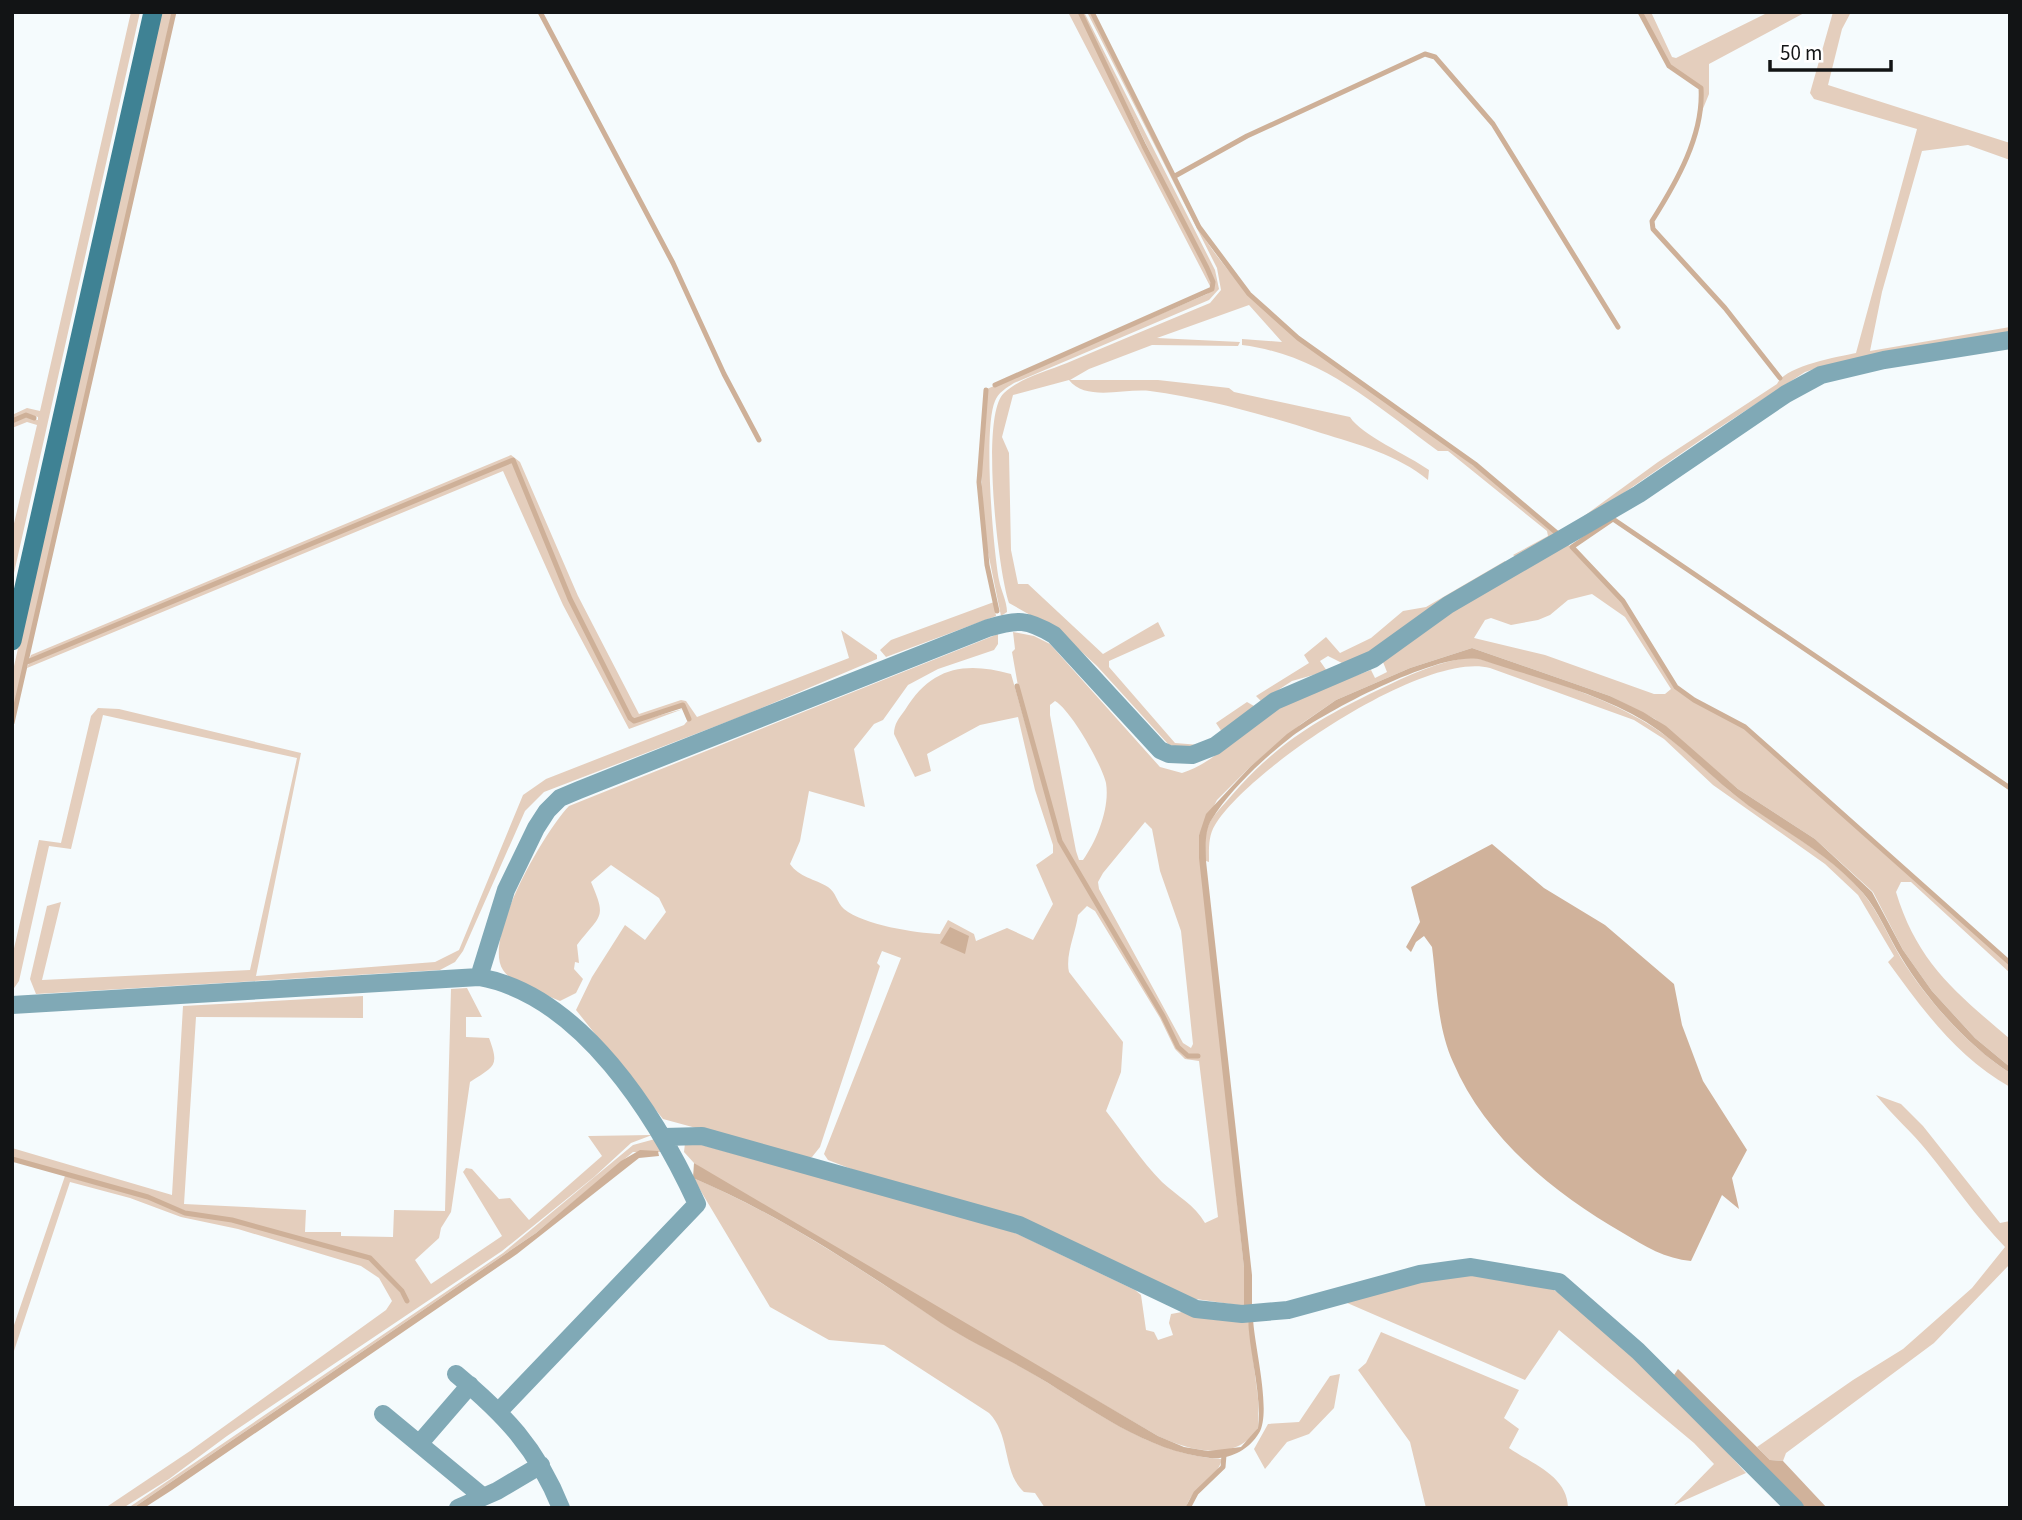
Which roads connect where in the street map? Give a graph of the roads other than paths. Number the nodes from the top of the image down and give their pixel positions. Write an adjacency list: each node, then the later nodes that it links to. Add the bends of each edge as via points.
1 (153, 12): 3 (main road)
2 (2010, 340): 4 (street, via 1821,375 1639,494 1448,606 1373,659 1275,701 1215,746 1192,755 1160,750 1054,635 1016,620 597,782 560,798 547,811 506,890)
3 (12, 642)
4 (479, 977): 5 (street); 6 (street, via 527,992 565,1018 617,1073)
5 (12, 1005)
6 (664, 1137): 7 (street, via 697,1204); 14 (street, via 702,1136 1019,1225 1196,1310 1242,1314 1288,1310 1420,1274 1471,1267 1559,1282 1638,1351)
7 (500, 1410): 9 (street, via 463,1380); 10 (street)
8 (383, 1414): 9 (street)
9 (419, 1444): 11 (street)
10 (541, 1465): 11 (street); 13 (street)
11 (482, 1496): 12 (street)
12 (458, 1508)
13 (561, 1508)
14 (1795, 1508)

